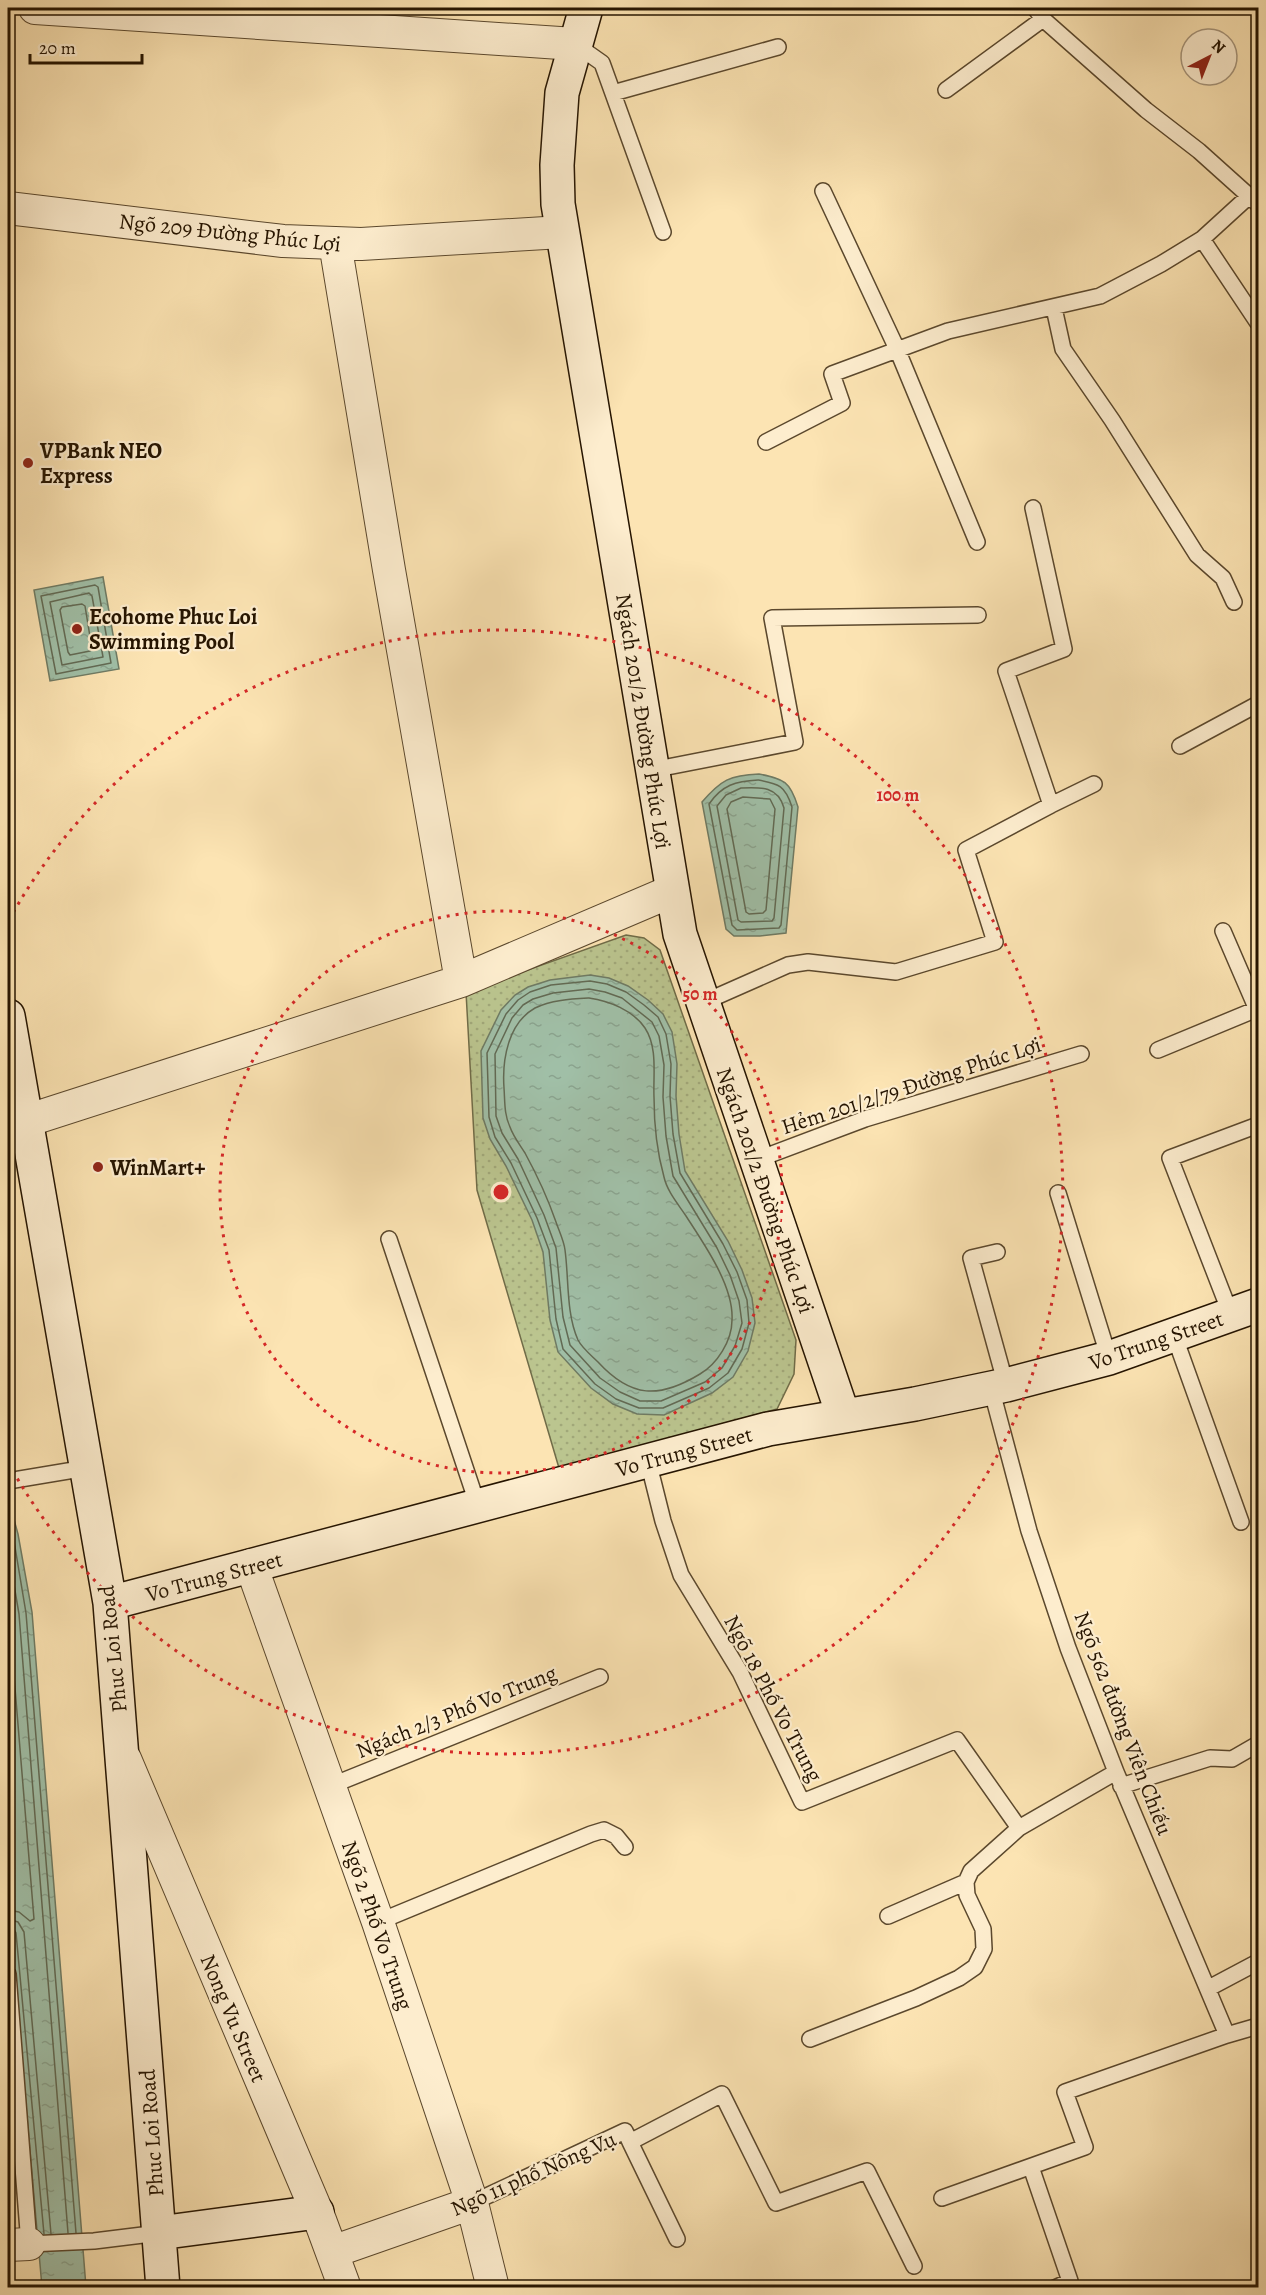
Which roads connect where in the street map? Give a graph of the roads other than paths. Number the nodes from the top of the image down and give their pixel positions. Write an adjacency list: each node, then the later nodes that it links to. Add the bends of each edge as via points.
1 (35, 8): 4 (street)
2 (586, 8): 4 (street, Ngách 201/2 Đường Phúc Lợi)
3 (1039, 14): 6 (lane); 9 (lane)
4 (575, 44): 7 (lane, via 602,63); 11 (street, Ngách 201/2 Đường Phúc Lợi, via 559,115 557,165)
5 (778, 47): 7 (lane)
6 (946, 90)
7 (613, 93): 12 (lane)
8 (823, 191): 17 (lane)
9 (1253, 200): 13 (lane)
10 (8, 208): 14 (street, Ngõ 209 Đường Phúc Lợi, via 284,241)
11 (562, 232): 14 (street, Ngõ 209 Đường Phúc Lợi); 25 (street, Ngách 201/2 Đường Phúc Lợi)
12 (663, 232)
13 (1202, 239): 15 (lane, via 1100,296); 16 (lane)
14 (335, 243): 30 (street)
15 (1054, 308): 17 (lane, via 948,331); 21 (lane, via 1063,349 1197,555 1223,578)
16 (1258, 323)
17 (897, 350): 18 (lane, via 832,374 842,403); 20 (lane)
18 (766, 442)
19 (1033, 508): 27 (lane, via 1064,649 1006,671)
20 (977, 542)
21 (1234, 602)
22 (978, 615): 25 (lane, via 772,618 795,742)
23 (1258, 704): 24 (lane)
24 (1180, 746)
25 (652, 770): 28 (street, Ngách 201/2 Đường Phúc Lợi)
26 (1094, 784): 27 (lane)
27 (1051, 805): 31 (lane, via 966,850 995,942 896,972 808,962 788,965)
28 (672, 891): 30 (street); 31 (street, Ngách 201/2 Đường Phúc Lợi, via 680,934)
29 (1223, 931): 32 (lane)
30 (461, 981): 36 (street)
31 (702, 1003): 38 (street, Ngách 201/2 Đường Phúc Lợi)
32 (1258, 1011): 34 (lane)
33 (8, 1016): 36 (street, Phuc Loi Road)
34 (1158, 1050)
35 (1082, 1054): 38 (lane, Hẻm 201/2/79 Đường Phúc Lợi, via 865,1119)
36 (26, 1120): 48 (street, Phuc Loi Road)
37 (1258, 1125): 42 (lane, via 1170,1158)
38 (756, 1160): 46 (street, Ngách 201/2 Đường Phúc Lợi)
39 (1058, 1193): 44 (lane)
40 (389, 1239): 50 (lane)
41 (998, 1251): 45 (lane, Ngõ 562 đường Viên Chiếu, via 971,1258)
42 (1245, 1310): 43 (street, Vo Trung Street)
43 (1174, 1335): 44 (street, Vo Trung Street); 51 (lane)
44 (1109, 1358): 45 (street, Vo Trung Street)
45 (999, 1386): 46 (street, Vo Trung Street); 57 (lane, Ngõ 562 đường Viên Chiếu, via 1029,1531)
46 (843, 1415): 47 (street, Vo Trung Street, via 768,1429)
47 (648, 1461): 50 (street, Vo Trung Street); 59 (lane, Ngõ 18 Phố Vo Trung, via 681,1575 740,1672 802,1802 957,1740)
48 (86, 1468): 49 (lane); 53 (street, Phuc Loi Road)
49 (13, 1480)
50 (478, 1506): 52 (street, Vo Trung Street)
51 (1241, 1522)
52 (251, 1565): 53 (street, Vo Trung Street); 58 (street, Ngõ 2 Phố Vo Trung)
53 (110, 1603): 56 (street, Phuc Loi Road)
54 (600, 1677): 58 (lane, Ngách 2/3 Phố Vo Trung)
55 (1258, 1744): 57 (lane, via 1232,1759 1210,1758)
56 (121, 1750): 74 (street, Nong Vu Street); 75 (street, Phuc Loi Road)
57 (1118, 1779): 59 (lane); 66 (lane, Ngõ 562 đường Viên Chiếu)
58 (330, 1786): 63 (street, Ngõ 2 Phố Vo Trung)
59 (1019, 1828): 61 (lane, via 971,1871)
60 (625, 1846): 63 (lane, via 604,1830 591,1834)
61 (966, 1882): 62 (lane); 69 (lane, via 967,1895 983,1929 984,1949 975,1967 916,1998)
62 (888, 1916)
63 (378, 1922): 73 (street, Ngõ 2 Phố Vo Trung)
64 (1258, 1962): 66 (lane)
65 (8, 1974): 77 (lane)
66 (1209, 1988): 68 (lane, Ngõ 562 đường Viên Chiếu)
67 (1258, 2026): 68 (lane)
68 (1227, 2035): 71 (lane, via 1065,2092 1085,2147)
69 (810, 2039)
70 (630, 2142): 73 (lane, Ngõ 11 phố Nông Vụ, via 625,2132); 76 (lane); 79 (lane, Ngõ 11 phố Nông Vụ, via 722,2094 776,2203 867,2171)
71 (1030, 2166): 72 (lane); 83 (lane, via 1070,2281)
72 (942, 2198)
73 (472, 2203): 78 (street, Ngõ 11 phố Nông Vụ); 82 (street, Ngõ 2 Phố Vo Trung)
74 (317, 2212): 75 (street); 78 (street, Nong Vu Street)
75 (159, 2233): 77 (lane); 80 (street, Phuc Loi Road)
76 (678, 2239)
77 (18, 2245)
78 (332, 2252): 81 (street, Nong Vu Street)
79 (914, 2266)
80 (163, 2288)
81 (345, 2288)
82 (494, 2288)
83 (1055, 2288)

